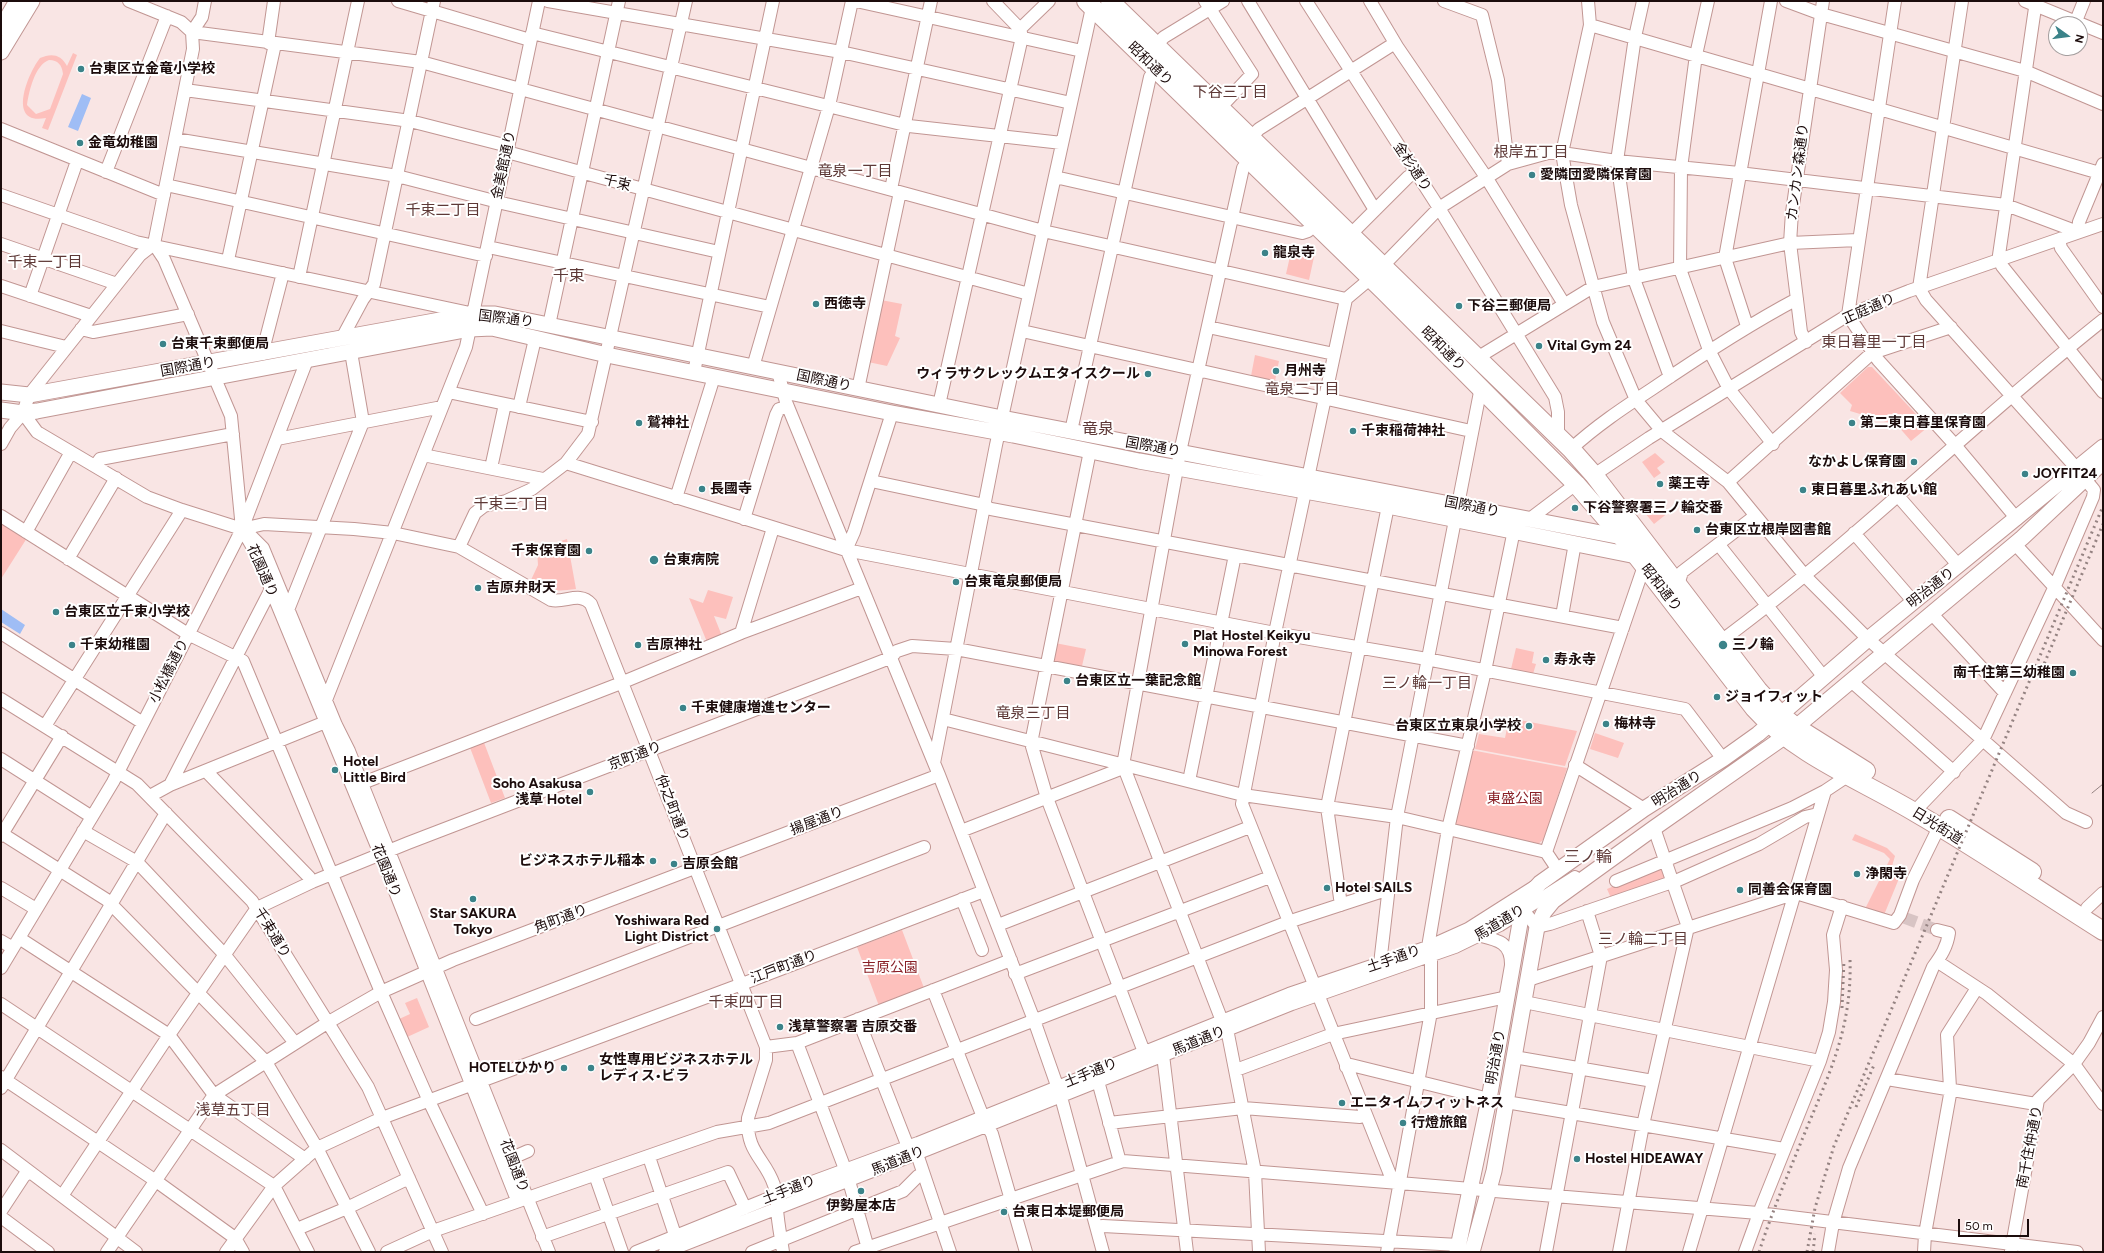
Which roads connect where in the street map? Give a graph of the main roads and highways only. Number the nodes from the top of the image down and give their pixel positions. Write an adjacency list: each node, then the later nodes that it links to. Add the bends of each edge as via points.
1 (17, 1): 5 (main road)
2 (32, 1): 6 (main road)
3 (1110, 1): 7 (highway, 昭和通り, via 1349,236)
4 (1090, 3): 7 (highway, 昭和通り, via 1315,224)
5 (1, 28)
6 (1, 52)
7 (1376, 272): 14 (highway, 昭和通り, via 1481,387 1552,458); 15 (highway, 昭和通り, via 1477,358 1571,449 1594,475)
8 (1, 392): 10 (main road, 国際通り, via 29,395 473,314 495,314 939,405)
9 (1, 410): 10 (main road, 国際通り, via 23,413 470,329 492,328 607,355 892,413)
10 (1000, 425): 14 (main road, 国際通り, via 1071,431); 15 (main road, 国際通り, via 1090,451)
11 (2103, 447): 13 (main road, 明治通り)
12 (2103, 462): 13 (main road, 明治通り)
13 (2081, 473): 16 (main road, 明治通り, via 2016,519); 17 (main road, 明治通り, via 2015,544)
14 (1621, 536): 15 (highway, 昭和通り)
15 (1642, 555): 16 (highway, 昭和通り, via 1678,585 1758,690); 16 (highway, 昭和通り, via 1754,708)
16 (1774, 719): 17 (highway, 日光街道); 21 (main road, 明治通り, via 1723,759 1644,809 1558,870 1529,895 1523,910 1511,973 1471,1190)
17 (1790, 732): 18 (highway, 日光街道, via 1858,766); 18 (highway, 日光街道, via 1849,775); 21 (main road, 明治通り, via 1612,858 1554,901 1544,912 1537,927 1488,1191)
18 (1918, 808): 19 (highway, 日光街道, via 1978,837); 20 (highway, 日光街道, via 1939,827)
19 (2103, 918)
20 (2103, 931)
21 (1463, 1250)

